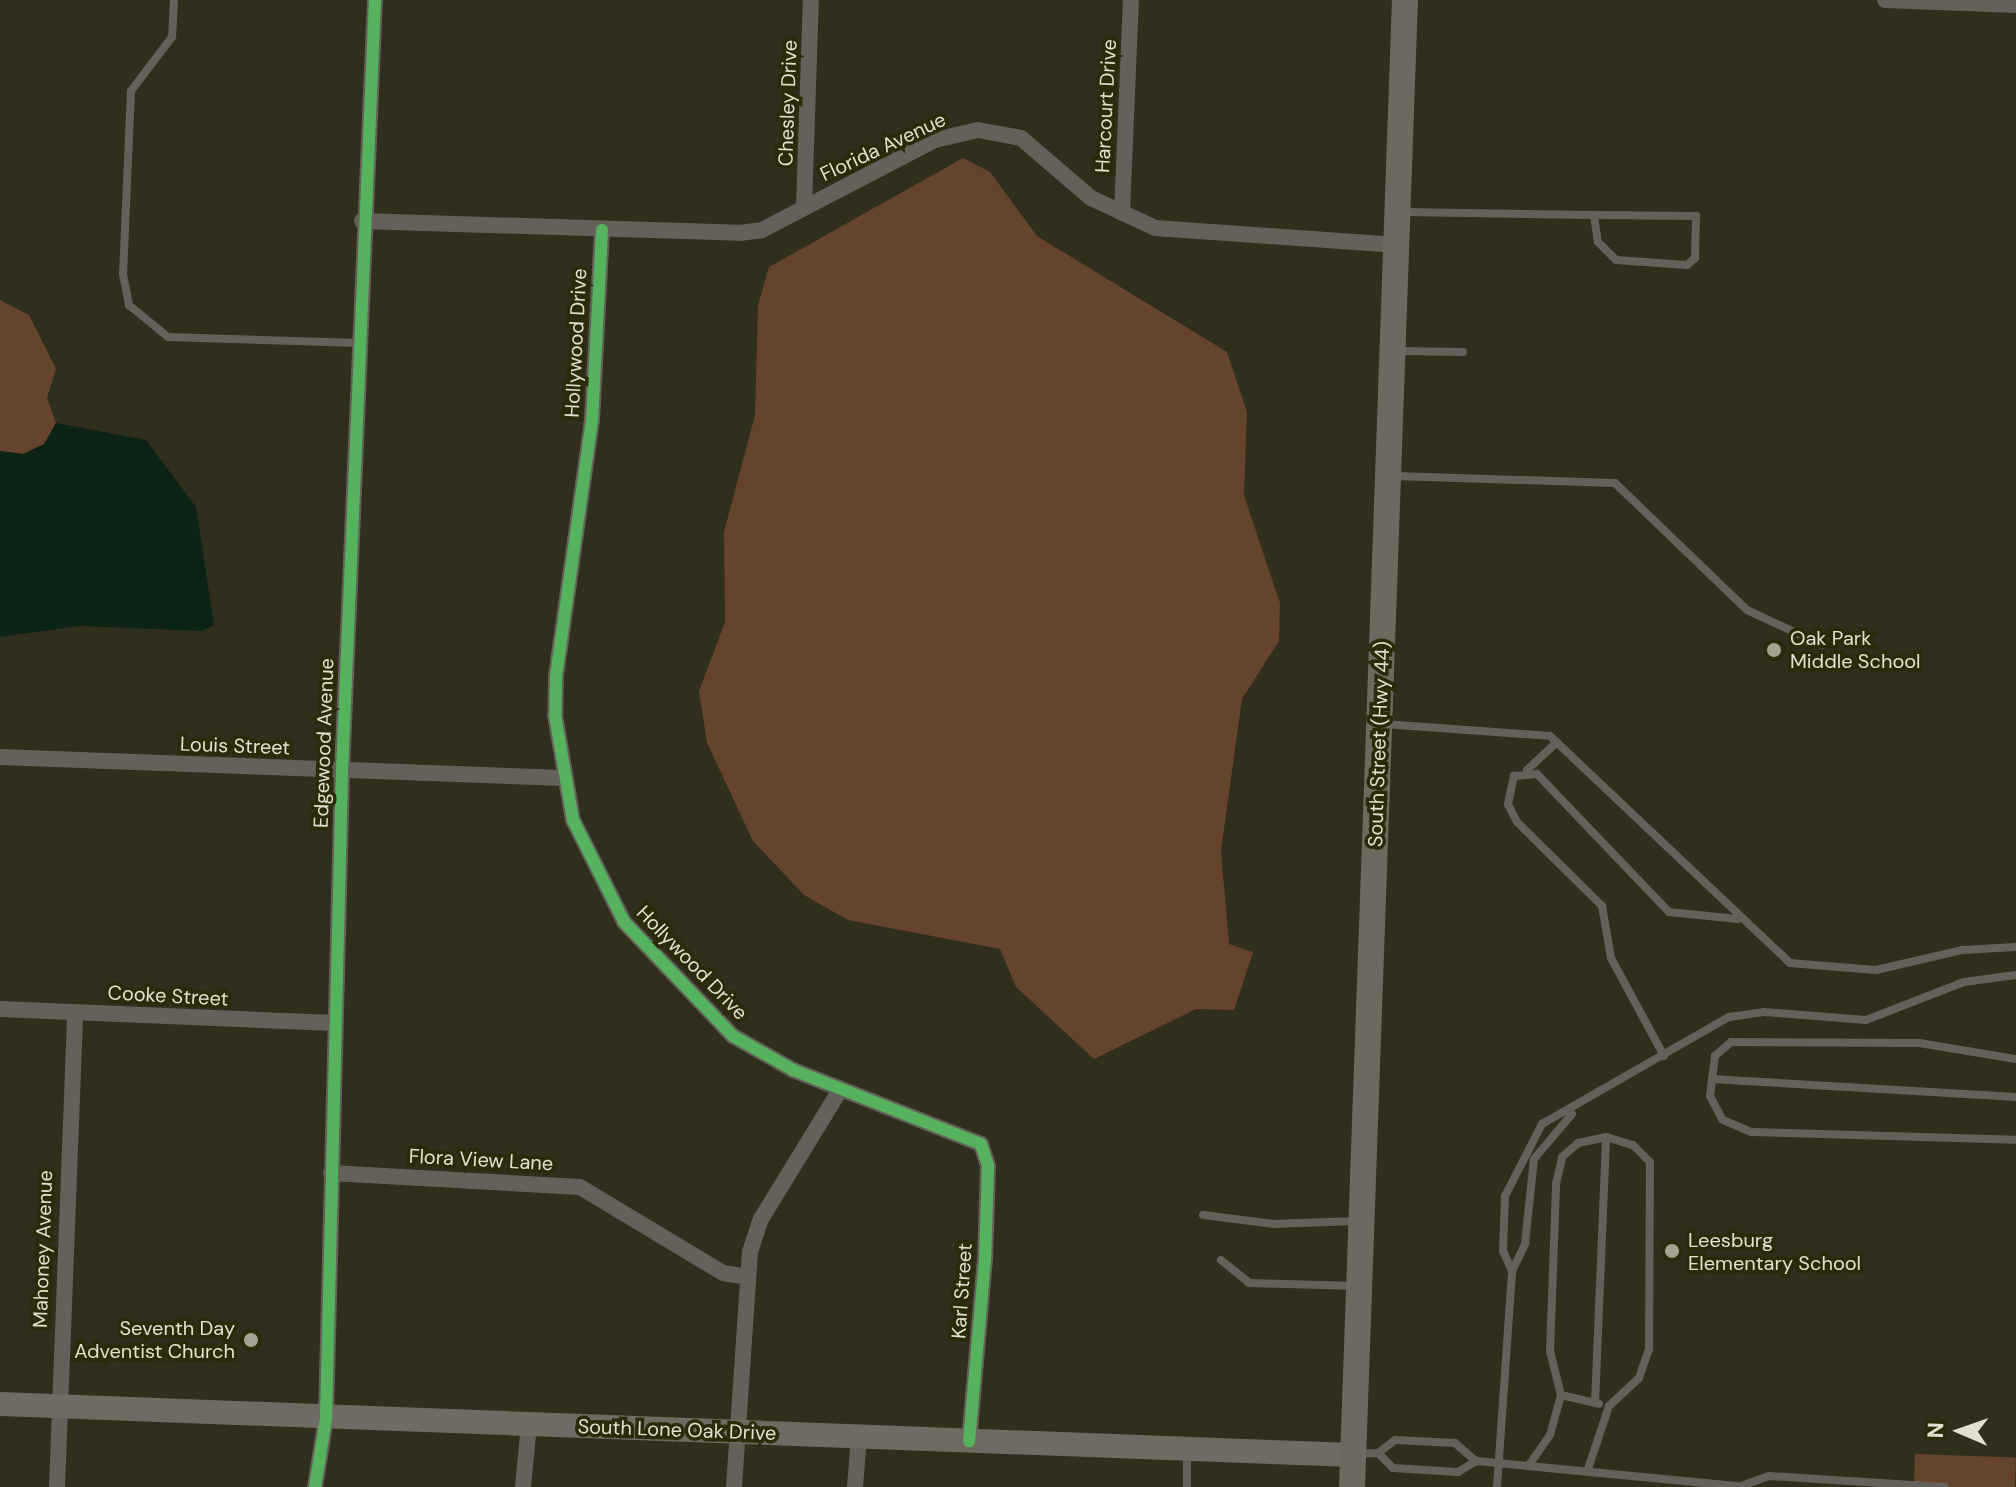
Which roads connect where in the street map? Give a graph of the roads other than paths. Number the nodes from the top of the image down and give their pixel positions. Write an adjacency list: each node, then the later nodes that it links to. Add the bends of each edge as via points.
1 (174, 0): 15 (lane, via 172,37 131,91 123,274 129,305 168,337)
2 (375, 0): 12 (street, Edgewood Avenue)
3 (811, 0): 8 (street, Chesley Drive)
4 (1131, 0): 10 (street, Harcourt Drive)
5 (1405, 0): 9 (main road, South Street (Hwy 44))
6 (1885, 0): 7 (street)
7 (2016, 5)
8 (804, 207): 10 (street, Florida Avenue, via 935,140 978,130 1021,138 1074,186); 13 (street, Florida Avenue, via 739,233)
9 (1398, 211): 11 (lane); 14 (main road, South Street (Hwy 44))
10 (1122, 213): 14 (street, Florida Avenue, via 1180,234)
11 (1594, 215): 11 (lane, via 1598,242 1616,260 1687,265 1695,258 1696,216)
12 (362, 221): 13 (street, Florida Avenue); 15 (street, Edgewood Avenue)
13 (602, 230): 25 (street, Hollywood Drive, via 592,420 558,650 555,715)
14 (1397, 245): 16 (main road, South Street (Hwy 44))
15 (359, 343): 24 (street, Edgewood Avenue)
16 (1394, 351): 17 (lane); 18 (main road, South Street (Hwy 44))
17 (1463, 352)
18 (1389, 476): 19 (lane, via 1615,483 1747,610); 20 (main road, South Street (Hwy 44))
19 (1822, 645)
20 (1380, 724): 21 (lane, via 1529,729); 43 (main road, South Street (Hwy 44))
21 (1557, 742): 23 (lane); 26 (lane)
22 (0, 757): 24 (street, Louis Street)
23 (1527, 770): 26 (lane, via 1669,912); 32 (lane, via 1509,787 1517,822 1602,906 1611,958)
24 (342, 771): 25 (street, Louis Street); 31 (street, Edgewood Avenue)
25 (564, 778): 35 (street, Hollywood Drive, via 601,888 650,953 733,1036)
26 (1739, 919): 27 (lane, via 1790,963 1813,969 1876,970 1962,950)
27 (2016, 947)
28 (2016, 975): 32 (lane, via 1964,982 1866,1020 1764,1012 1729,1017)
29 (0, 1009): 30 (street, Cooke Street)
30 (75, 1012): 31 (street, Cooke Street); 52 (street, Mahoney Avenue)
31 (335, 1023): 41 (street, Edgewood Avenue)
32 (1664, 1056): 37 (lane)
33 (2016, 1059): 34 (lane, via 1919,1043 1758,1040 1731,1042 1715,1056)
34 (1712, 1079): 36 (lane); 39 (lane, via 1710,1096 1723,1120 1751,1132)
35 (840, 1090): 40 (street, Hollywood Drive); 46 (street, via 761,1219)
36 (2016, 1097)
37 (1574, 1112): 45 (lane, via 1534,1159 1525,1244); 45 (lane, via 1542,1124 1517,1160 1505,1196 1503,1251)
38 (1606, 1137): 48 (lane, via 1578,1143 1562,1157 1556,1184 1550,1351); 49 (lane); 51 (lane, via 1633,1145 1650,1162 1652,1199 1649,1349 1639,1378)
39 (2016, 1140)
40 (981, 1144): 57 (street, Karl Street, via 988,1166 985,1259)
41 (331, 1173): 46 (street, Flora View Lane, via 580,1187 723,1273); 53 (street, Edgewood Avenue)
42 (1203, 1215): 43 (lane, via 1273,1224)
43 (1362, 1221): 47 (main road, South Street (Hwy 44))
44 (1221, 1260): 47 (lane, via 1249,1283)
45 (1512, 1271): 61 (lane)
46 (747, 1277): 55 (street)
47 (1359, 1286): 59 (main road, South Street (Hwy 44))
48 (1561, 1395): 49 (lane); 62 (lane, via 1550,1435)
49 (1595, 1403): 51 (lane)
50 (0, 1404): 52 (street, South Lone Oak Drive)
51 (1609, 1406): 63 (lane)
52 (58, 1407): 53 (street, South Lone Oak Drive); 65 (street, Mahoney Avenue)
53 (326, 1418): 54 (street, South Lone Oak Drive); 66 (street, Edgewood Avenue)
54 (529, 1425): 55 (street, South Lone Oak Drive); 67 (street)
55 (737, 1432): 56 (street, South Lone Oak Drive); 68 (street)
56 (859, 1437): 57 (street, South Lone Oak Drive); 69 (street)
57 (969, 1441): 58 (street, South Lone Oak Drive)
58 (1187, 1449): 59 (street, South Lone Oak Drive); 70 (lane)
59 (1365, 1454): 60 (lane, via 1393,1468 1458,1472); 60 (lane, via 1395,1440 1455,1443); 71 (main road, South Street (Hwy 44))
60 (1476, 1461): 61 (lane)
61 (1498, 1462): 62 (lane); 72 (lane)
62 (1529, 1465): 63 (lane)
63 (1588, 1469): 64 (lane)
64 (1745, 1486): 73 (lane, via 1769,1476)
65 (57, 1487)
66 (315, 1487)
67 (523, 1487)
68 (734, 1487)
69 (855, 1487)
70 (1187, 1487)
71 (1352, 1487)
72 (1497, 1487)
73 (1945, 1487)

